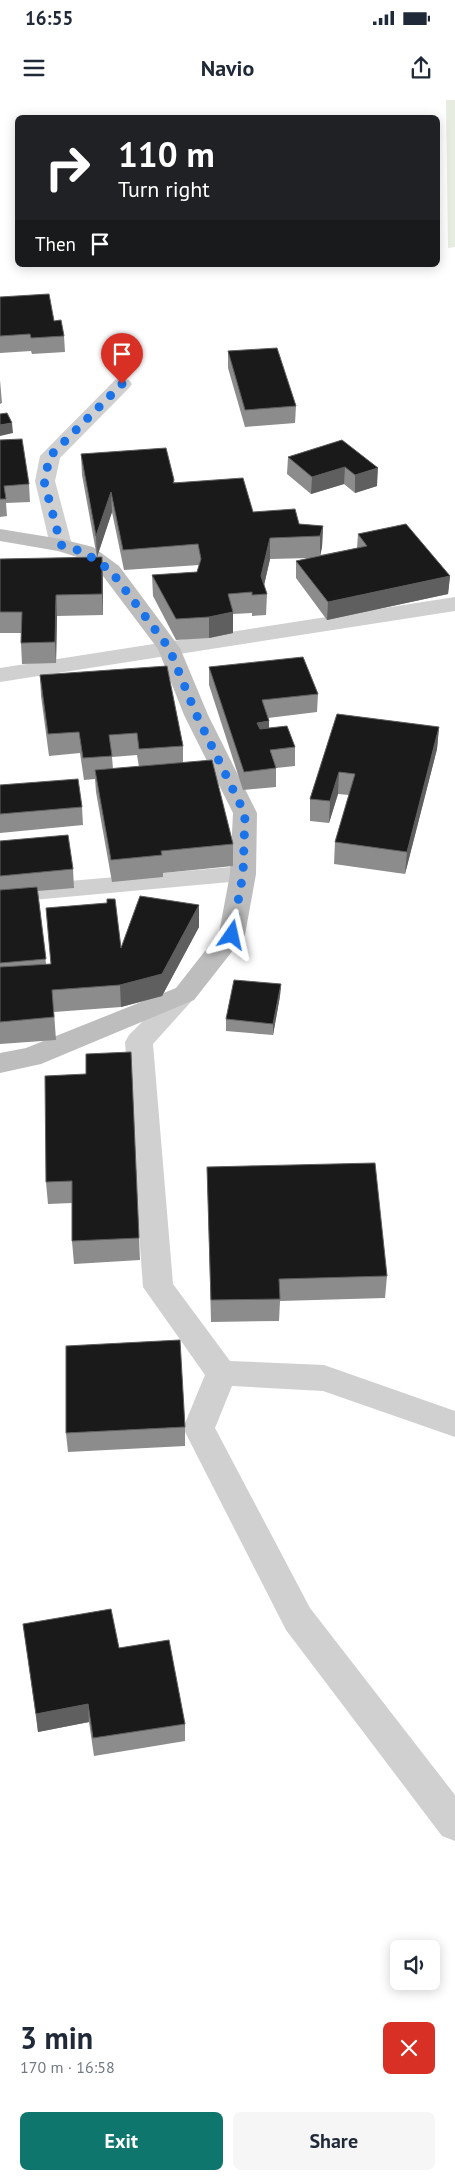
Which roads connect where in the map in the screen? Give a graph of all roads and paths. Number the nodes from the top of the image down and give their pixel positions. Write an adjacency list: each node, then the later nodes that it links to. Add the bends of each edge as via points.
1 (122, 384): 3 (street, via 50,456 44,481)
2 (0, 535): 3 (street)
3 (61, 545): 5 (street, via 84,552 111,571)
4 (455, 604): 5 (street)
5 (169, 648): 6 (street); 7 (street, via 196,714 245,814)
6 (0, 675)
7 (243, 874): 8 (street); 9 (street, via 232,935)
8 (0, 895)
9 (185, 994): 10 (street, via 31,1057); 11 (street, via 139,1042 158,1287)
10 (0, 1063)
11 (221, 1373): 12 (street, via 324,1378); 13 (street, via 199,1428 298,1619)
12 (455, 1424)
13 (455, 1824)

